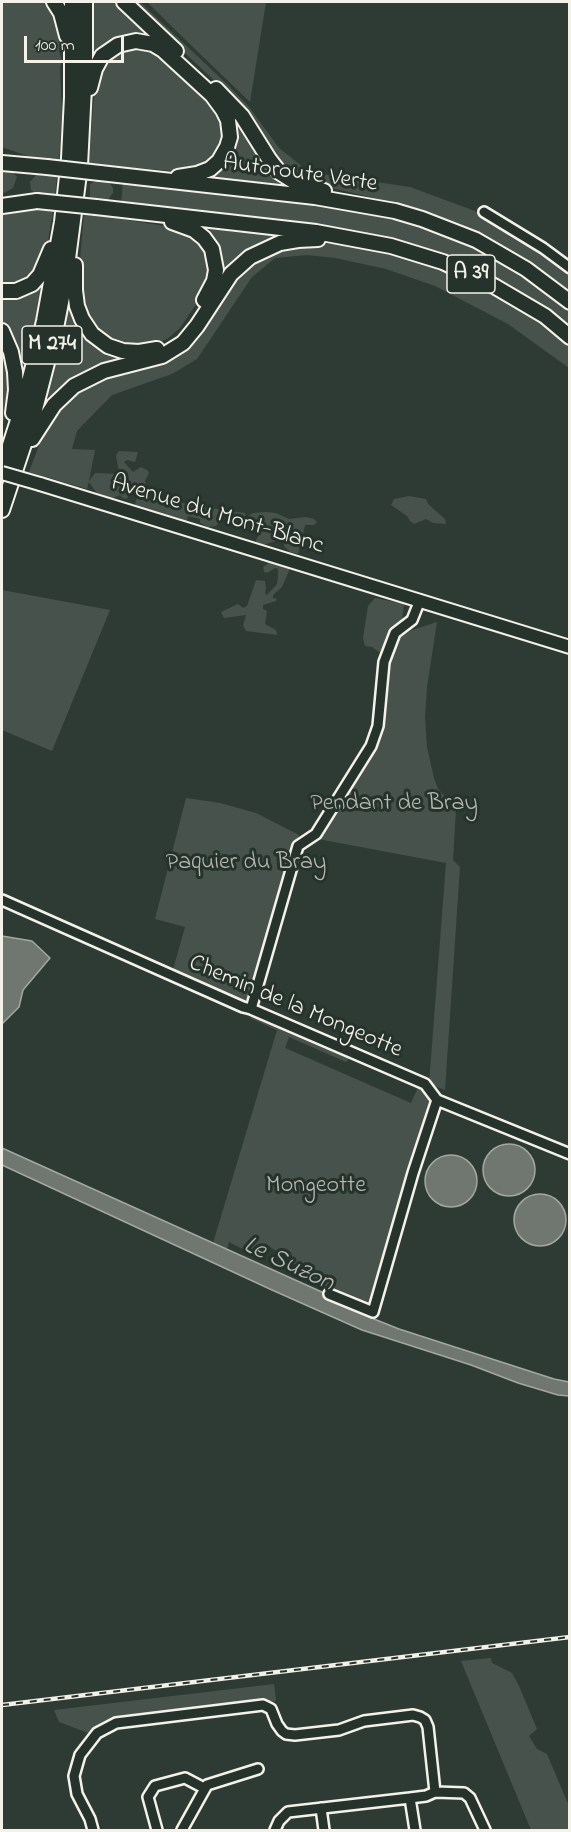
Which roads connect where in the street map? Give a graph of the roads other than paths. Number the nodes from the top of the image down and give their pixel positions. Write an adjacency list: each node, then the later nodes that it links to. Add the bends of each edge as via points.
1 (54, 2): 5 (highway, via 64,20)
2 (72, 2): 5 (highway, M 274)
3 (84, 2): 6 (highway, M 274)
4 (124, 2): 14 (highway, via 237,109 279,172 298,184 367,200)
5 (73, 59): 17 (highway, M 274)
6 (84, 113): 10 (highway, via 99,61 112,48 129,41 148,42 163,50 212,95 223,110 230,131 219,161 197,174); 17 (highway, M 274)
7 (2, 153): 9 (highway)
8 (2, 163): 9 (highway, Autoroute Verte / A 39)
9 (28, 166): 10 (highway, Autoroute Verte / A 39, bridge)
10 (152, 179): 14 (highway, Autoroute Verte / A 39)
11 (2, 197): 12 (highway, A 39)
12 (37, 201): 13 (highway); 15 (highway, A 39, bridge)
13 (2, 206)
14 (374, 206): 21 (highway, Autoroute Verte / A 39, via 476,240 526,269)
15 (139, 212): 17 (highway, via 200,234 212,249 216,270 206,297 182,333 160,348 139,352 123,351 103,342 82,319 77,306); 18 (highway, A 39)
16 (484, 212): 19 (street)
17 (68, 219): 20 (highway, via 40,275 26,287); 24 (highway, M 274, via 56,328 33,417)
18 (360, 240): 23 (highway, A 39, via 422,255 467,272 537,311); 24 (highway, via 298,240 256,253 231,274 192,333 177,348 96,374 67,391)
19 (570, 268)
20 (2, 291)
21 (570, 302)
22 (2, 331): 24 (highway, via 11,352 16,381)
23 (570, 337)
24 (5, 470): 25 (highway, M 274); 26 (main road, Avenue du Mont-Blanc, bridge)
25 (2, 510)
26 (420, 600): 27 (main road, Avenue du Mont-Blanc); 29 (street, via 412,620 395,633 384,662 379,718 371,746 316,834 298,846)
27 (570, 647)
28 (2, 900): 29 (street, Chemin de la Mongeotte)
29 (251, 1009): 30 (street, Chemin de la Mongeotte, via 425,1084)
30 (437, 1100): 31 (street, Chemin de la Mongeotte); 32 (street, via 373,1312)
31 (570, 1154)
32 (329, 1294)
33 (258, 1769): 34 (street)
34 (204, 1788): 39 (street, via 185,1778 155,1786 148,1797); 40 (street)
35 (435, 1792): 36 (street); 38 (street, via 428,1727 420,1717 364,1721 339,1730 295,1735 282,1731 271,1709 263,1705 116,1724 97,1733 80,1755 74,1776 77,1794); 44 (street, via 464,1793)
36 (410, 1798): 37 (street); 43 (street)
37 (321, 1808): 41 (street, via 288,1812); 42 (street)
38 (93, 1830)
39 (157, 1830)
40 (182, 1830)
41 (275, 1830)
42 (324, 1830)
43 (415, 1830)
44 (484, 1830)

